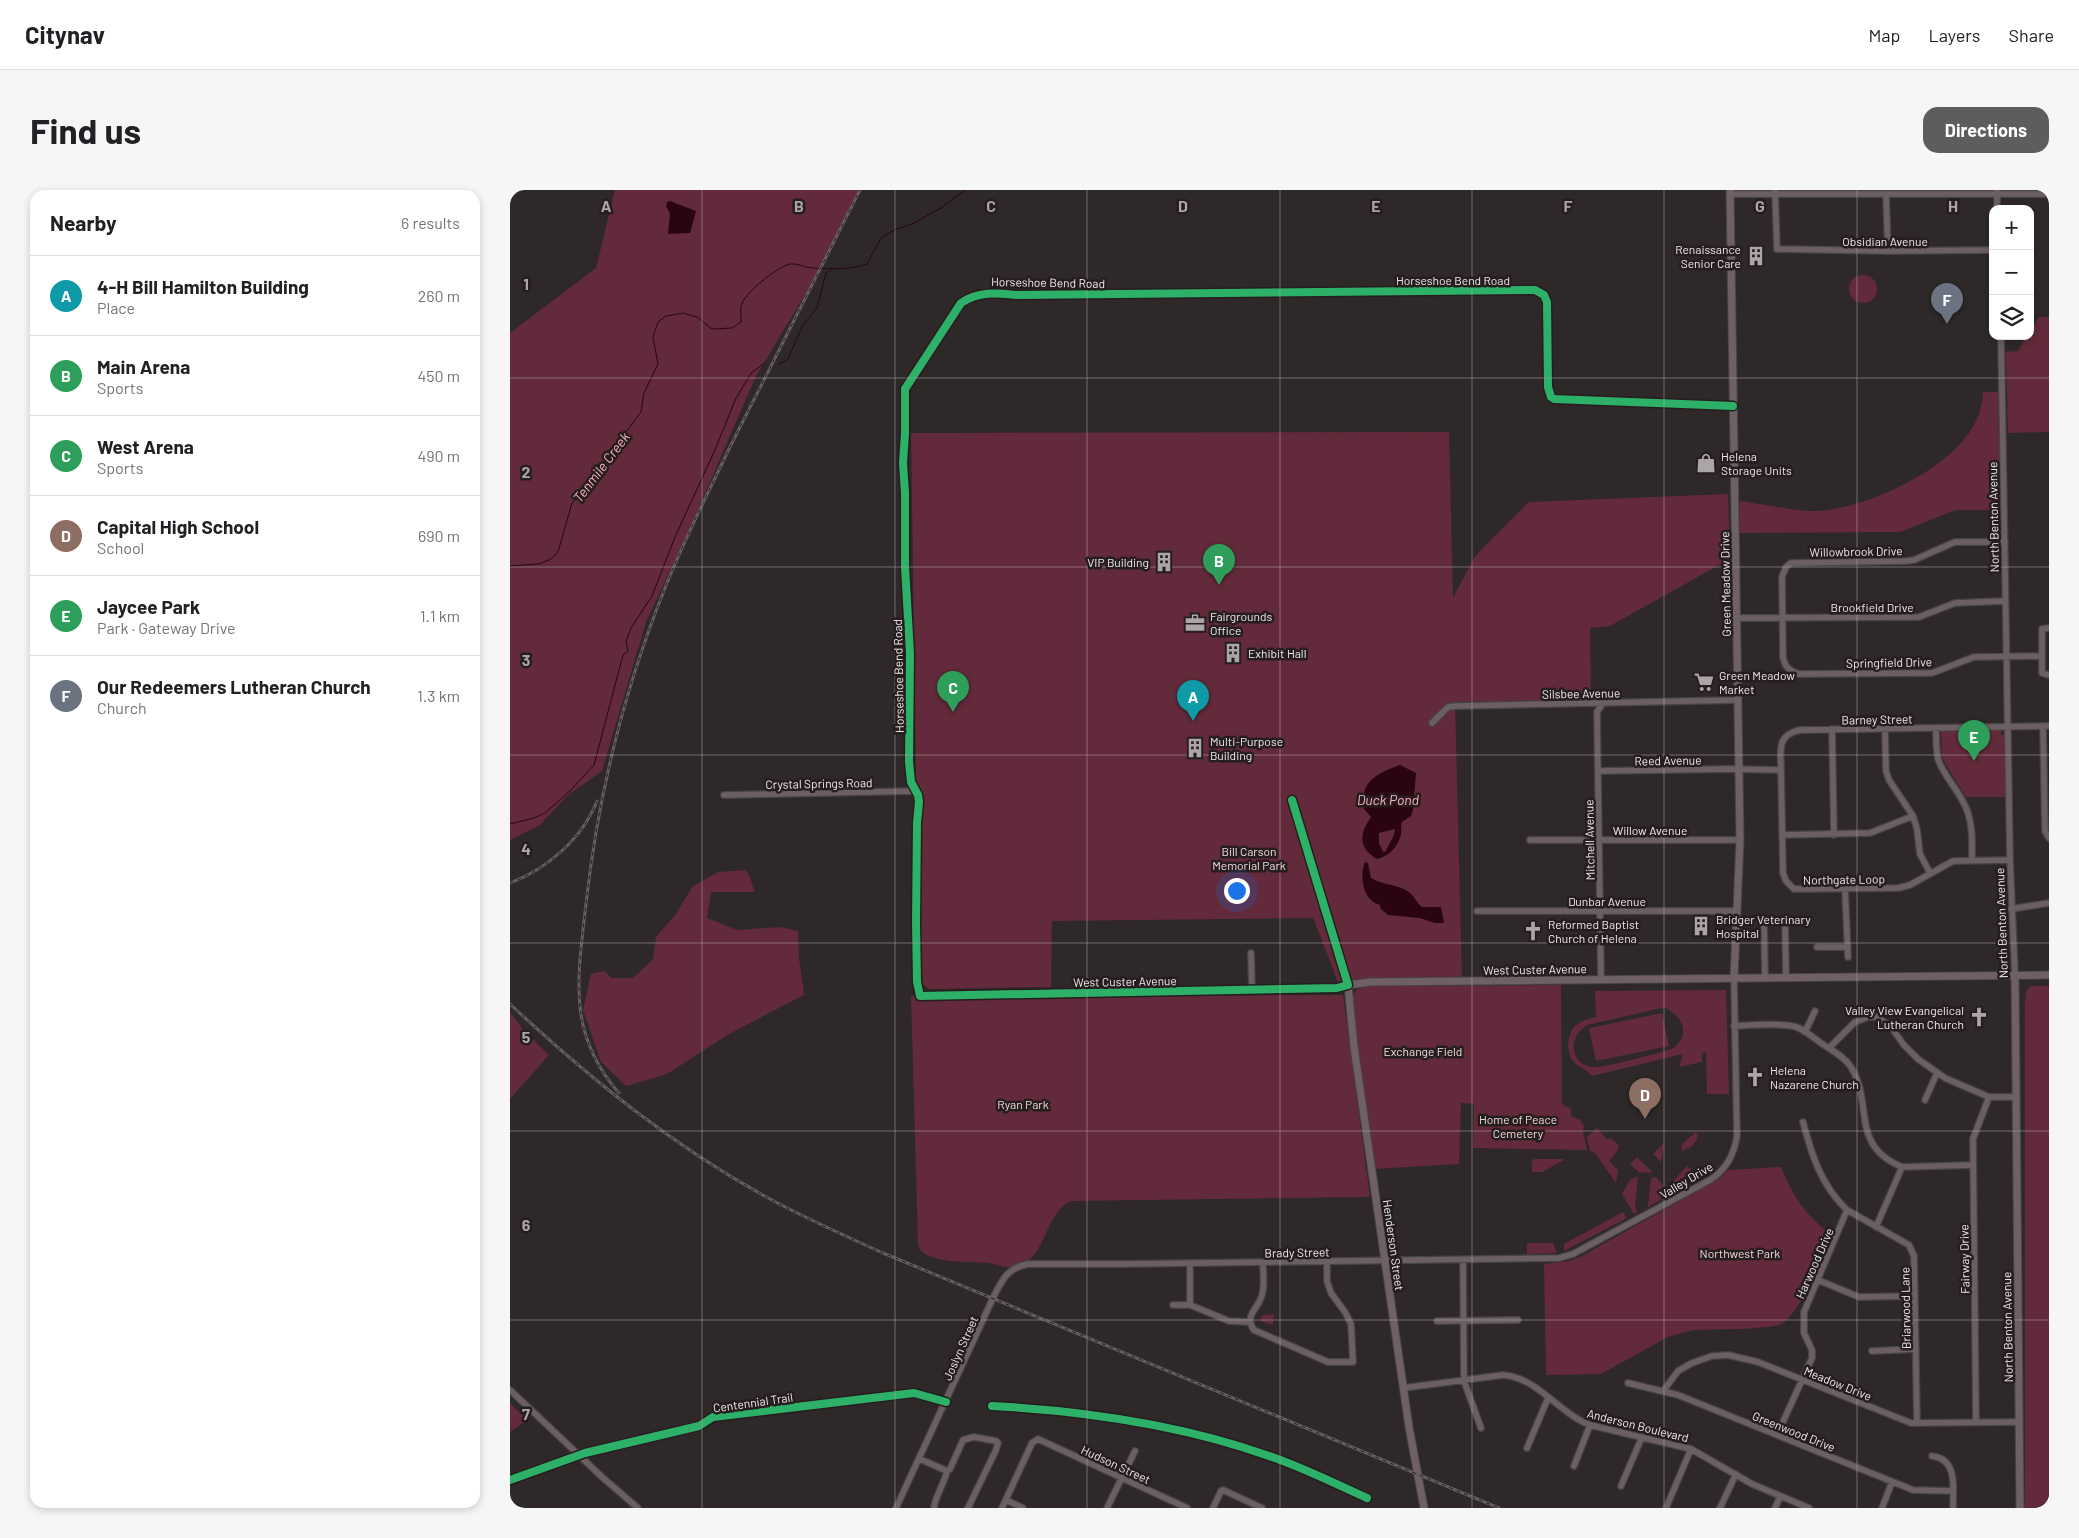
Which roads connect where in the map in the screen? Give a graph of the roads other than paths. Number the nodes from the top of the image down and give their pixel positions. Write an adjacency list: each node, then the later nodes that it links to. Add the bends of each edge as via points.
1 (1730, 192): 2 (street); 12 (main road, Green Meadow Drive)
2 (1775, 192): 3 (street); 10 (street, Obsidian Avenue, via 1777,249)
3 (1850, 192): 6 (street)
4 (1925, 192): 5 (street); 6 (street)
5 (1997, 192): 7 (street); 8 (street)
6 (1886, 194): 10 (street)
7 (2049, 194)
8 (1998, 205)
9 (1989, 250): 10 (street, Obsidian Avenue)
10 (1888, 251)
11 (2001, 340): 13 (street, North Benton Avenue)
12 (1733, 406): 15 (main road, Green Meadow Drive); 33 (street, Horseshoe Bend Road, via 1554,399 1548,387 1546,302 1544,295 1535,290 986,293 968,298 956,310 905,389 903,464 910,653 909,762)
13 (2005, 542): 14 (street, North Benton Avenue); 16 (street, Willowbrook Drive, via 1955,542 1914,560 1792,563 1786,567 1782,577)
14 (2005, 601): 16 (street, Brookfield Drive, via 1955,603 1919,617); 19 (street, North Benton Avenue)
15 (1736, 618): 16 (street, Brookfield Drive); 21 (main road, Green Meadow Drive)
16 (1782, 618): 19 (street, Springfield Drive, via 1784,665 1799,674 1932,672 1967,659)
17 (2049, 628): 18 (street, via 2042,629)
18 (2042, 656): 19 (street, Springfield Drive); 20 (street, via 2042,673)
19 (2006, 658): 24 (street, North Benton Avenue)
20 (2049, 675)
21 (1738, 700): 22 (street, Silsbee Avenue); 29 (main road, Green Meadow Drive)
22 (1603, 703): 23 (street, Silsbee Avenue, via 1448,707); 31 (street, Mitchell Avenue, via 1597,712)
23 (1432, 723)
24 (2008, 726): 25 (street, Barney Street); 27 (street, Barney Street); 44 (street, North Benton Avenue)
25 (2046, 726): 32 (street)
26 (1885, 728): 27 (street, Barney Street); 28 (street, Barney Street); 36 (street, via 1886,771)
27 (1936, 728): 43 (street, via 1939,760 1969,814)
28 (1832, 729): 30 (street, Barney Street, via 1790,732 1783,738); 37 (street)
29 (1738, 770): 30 (street); 31 (street, Reed Avenue); 42 (main road, Green Meadow Drive)
30 (1781, 770): 38 (street, Northgate Loop)
31 (1598, 771): 41 (street, Mitchell Avenue)
32 (2046, 788): 39 (street, via 2045,831)
33 (915, 791): 34 (street, Crystal Springs Road); 60 (street, Horseshoe Bend Road, via 919,802)
34 (724, 795)
35 (1292, 800): 65 (street)
36 (1913, 816): 37 (street, via 1874,833); 45 (street, via 1920,854)
37 (1834, 835): 38 (street)
38 (1782, 836): 46 (street, Northgate Loop, via 1783,873 1789,886 1801,890)
39 (2049, 838)
40 (1530, 840): 41 (street, Willow Avenue)
41 (1599, 840): 42 (street, Willow Avenue); 50 (street, Mitchell Avenue)
42 (1740, 840): 51 (main road, Green Meadow Drive)
43 (1972, 860): 44 (street, Northgate Loop); 45 (street, Northgate Loop, via 1953,861)
44 (2010, 860): 48 (street, North Benton Avenue)
45 (1930, 873): 46 (street, Northgate Loop, via 1898,888)
46 (1845, 889): 54 (street)
47 (2049, 903): 48 (street)
48 (2012, 909): 58 (street, North Benton Avenue)
49 (1477, 911): 50 (street, Dunbar Avenue)
50 (1600, 911): 51 (street, Dunbar Avenue); 64 (street, Mitchell Avenue)
51 (1737, 911): 61 (main road, Green Meadow Drive)
52 (1764, 919): 62 (street)
53 (1785, 920): 63 (street)
54 (1848, 946): 55 (street); 57 (street)
55 (1817, 947)
56 (1251, 953): 66 (street)
57 (1848, 958)
58 (2015, 975): 59 (main road, West Custer Avenue); 63 (main road, West Custer Avenue); 73 (main road, North Benton Avenue)
59 (2049, 975)
60 (917, 978): 66 (street, West Custer Avenue, via 920,996)
61 (1734, 978): 62 (main road, West Custer Avenue); 64 (main road, West Custer Avenue); 68 (street, Valley Drive)
62 (1765, 978): 63 (main road, West Custer Avenue)
63 (1786, 978)
64 (1601, 980): 65 (main road, West Custer Avenue, via 1372,982)
65 (1348, 985): 66 (street, West Custer Avenue); 82 (main road, Henderson Street)
66 (1252, 990)
67 (1815, 1011): 69 (street)
68 (1734, 1026): 69 (street, via 1791,1026); 80 (street, Valley Drive, via 1737,1136 1728,1164 1710,1180)
69 (1805, 1032): 70 (street)
70 (1829, 1048): 71 (street, via 1855,1022 1877,1017 1891,1027 1918,1059); 77 (street, via 1850,1065 1857,1078 1864,1123 1875,1148)
71 (1937, 1073): 72 (street); 74 (street)
72 (1989, 1097): 73 (street); 76 (street, Fairway Drive, via 1973,1139)
73 (2015, 1097): 105 (main road, North Benton Avenue)
74 (1925, 1100)
75 (1803, 1122): 78 (street, Briarwood Lane, via 1819,1174)
76 (1972, 1165): 77 (street); 104 (street, Fairway Drive)
77 (1902, 1167): 79 (street)
78 (1847, 1210): 79 (street, Briarwood Lane); 87 (street, Harwood Drive)
79 (1876, 1227): 88 (street, Briarwood Lane, via 1912,1249)
80 (1566, 1257): 81 (street, Brady Street)
81 (1463, 1260): 82 (street, Brady Street); 93 (street)
82 (1385, 1261): 83 (street, Brady Street); 100 (main road, Henderson Street)
83 (1328, 1262): 84 (street, Brady Street); 94 (street, via 1331,1293 1351,1324 1353,1362 1324,1360 1258,1332)
84 (1263, 1263): 86 (street, Brady Street); 94 (street, via 1263,1292)
85 (1028, 1264): 86 (street, Brady Street); 115 (street, Joslyn Street, via 1005,1274)
86 (1190, 1264): 90 (street)
87 (1818, 1280): 88 (street, via 1859,1297); 97 (street, Harwood Drive, via 1803,1318 1804,1333 1812,1355)
88 (1915, 1296): 95 (street, Briarwood Lane)
89 (1173, 1305): 90 (street)
90 (1190, 1305): 94 (street, via 1229,1321)
91 (1518, 1320): 93 (street)
92 (1437, 1321): 93 (street)
93 (1464, 1321): 98 (street)
94 (1250, 1322)
95 (1916, 1350): 96 (street); 106 (street, Briarwood Lane)
96 (1872, 1351)
97 (1802, 1380): 102 (street, Meadow Drive, via 1749,1359 1720,1355 1699,1359 1686,1366); 106 (street, Meadow Drive); 109 (street, Harwood Drive)
98 (1464, 1381): 100 (street, Anderson Boulevard); 103 (street, Anderson Boulevard, via 1503,1375 1517,1377); 108 (street)
99 (1628, 1383): 102 (street, Greenwood Drive)
100 (1403, 1388): 135 (main road, Henderson Street)
101 (510, 1390): 125 (street)
102 (1664, 1390): 109 (street, Greenwood Drive)
103 (1548, 1398): 107 (street, Anderson Boulevard); 111 (street)
104 (1976, 1422): 105 (street, Meadow Drive); 106 (street, Meadow Drive)
105 (2019, 1422): 142 (main road, North Benton Avenue)
106 (1917, 1423)
107 (1590, 1425): 110 (street, Anderson Boulevard); 116 (street)
108 (1481, 1428)
109 (1777, 1435): 120 (street, Greenwood Drive)
110 (1642, 1437): 112 (street, Anderson Boulevard); 121 (street)
111 (1527, 1448)
112 (1691, 1449): 118 (street, Anderson Boulevard); 136 (street)
113 (1135, 1451): 119 (street)
114 (1932, 1456): 122 (street, via 1949,1465)
115 (920, 1459): 117 (street); 126 (street, Joslyn Street)
116 (1574, 1466)
117 (947, 1471): 127 (street); 128 (street, via 963,1440 974,1437 998,1442)
118 (1736, 1474): 123 (street, Anderson Boulevard); 137 (street)
119 (1122, 1478): 124 (street, Hudson Street, via 1036,1439); 131 (street); 132 (street, Hudson Street)
120 (1892, 1482): 122 (street, Greenwood Drive, via 1918,1491); 140 (street)
121 (1621, 1486)
122 (1953, 1491): 141 (street)
123 (1780, 1496): 138 (street); 139 (street, Anderson Boulevard)
124 (1006, 1500): 129 (street); 130 (street)
125 (638, 1508)
126 (896, 1508)
127 (934, 1508)
128 (968, 1508)
129 (1002, 1508)
130 (1023, 1508)
131 (1108, 1508)
132 (1187, 1508)
133 (1213, 1508): 134 (street, via 1221,1491)
134 (1262, 1508)
135 (1424, 1508)
136 (1666, 1508)
137 (1720, 1508)
138 (1775, 1508)
139 (1809, 1508)
140 (1882, 1508)
141 (1953, 1508)
142 (2020, 1508)

